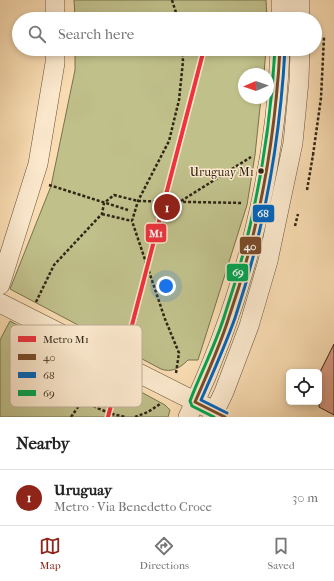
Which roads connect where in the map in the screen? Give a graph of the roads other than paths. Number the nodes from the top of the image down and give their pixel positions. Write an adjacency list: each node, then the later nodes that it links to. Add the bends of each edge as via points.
1 (55, 0): 4 (street)
2 (281, 0): 5 (street)
3 (300, 0): 6 (street)
4 (55, 12)
5 (281, 12)
6 (300, 12)
7 (55, 56): 10 (street, via 38,164)
8 (279, 56): 14 (street, via 274,124 260,204 247,258 220,343)
9 (300, 56): 15 (street, via 293,143 268,261 249,326)
10 (0, 286)
11 (0, 303): 12 (street)
12 (44, 325)
13 (142, 374): 14 (street, via 174,390)
14 (192, 410): 15 (street)
15 (218, 415)

